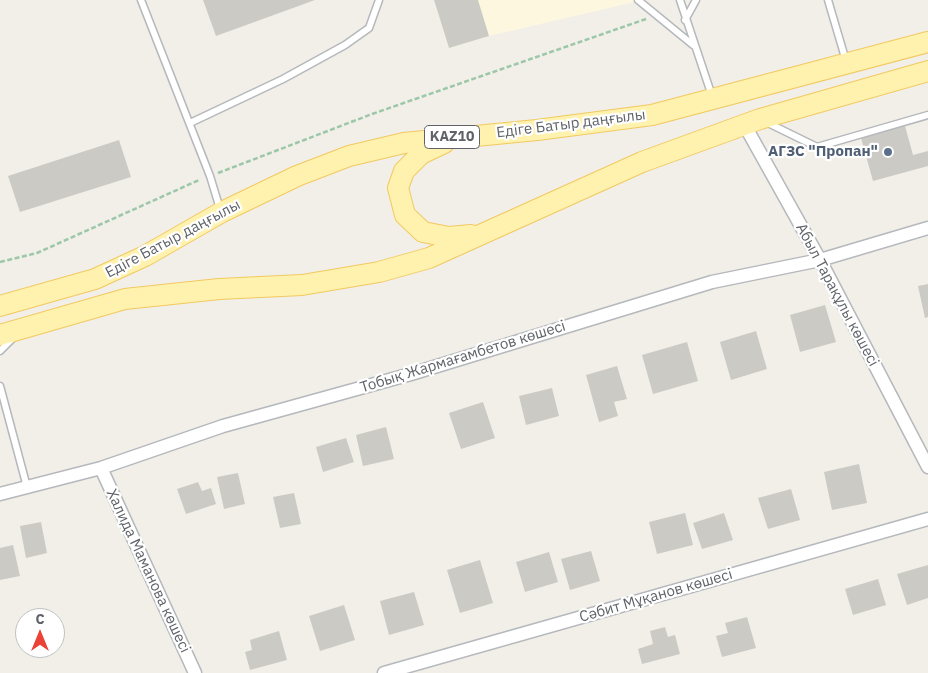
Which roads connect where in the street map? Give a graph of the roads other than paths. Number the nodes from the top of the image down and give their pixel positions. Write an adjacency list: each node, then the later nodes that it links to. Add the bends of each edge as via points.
1 (141, 0): 15 (lane)
2 (379, 0): 15 (lane, via 369,28 345,45)
3 (638, 0): 9 (lane)
4 (680, 0): 7 (lane)
5 (696, 0): 7 (lane)
6 (828, 0): 10 (lane)
7 (685, 20): 9 (lane)
8 (928, 42): 10 (main road, Едіге Батыр даңғылы / KAZ10)
9 (695, 46): 12 (lane)
10 (848, 65): 12 (main road, Едіге Батыр даңғылы / KAZ10)
11 (928, 71): 14 (main road, Едіге Батыр даңғылы)
12 (713, 100): 16 (main road, Едіге Батыр даңғылы / KAZ10, via 652,115 538,130)
13 (928, 115): 14 (lane, via 817,147)
14 (752, 121): 19 (main road, Едіге Батыр даңғылы, via 642,162); 20 (street, Абыл Тарақұлы көшесі)
15 (190, 124): 17 (lane)
16 (459, 136): 17 (main road, Едіге Батыр даңғылы / KAZ10, via 404,143 349,156 296,176); 19 (main road, via 421,154 404,171 398,188 405,214 423,232 449,237)
17 (222, 212): 21 (main road, Едіге Батыр даңғылы / KAZ10, via 145,256 95,279)
18 (928, 228): 20 (street, Тобық Жармағамбетов көшесі)
19 (482, 235): 22 (main road, Едіге Батыр даңғылы, via 429,258 379,272 302,285 125,299)
20 (820, 260): 26 (street, Абыл Тарақұлы көшесі); 27 (street, Тобық Жармағамбетов көшесі, via 712,282 411,374 223,426)
21 (0, 306)
22 (25, 327): 23 (main road, Едіге Батыр даңғылы); 24 (lane)
23 (0, 335)
24 (0, 351)
25 (0, 386): 28 (lane)
26 (928, 467)
27 (101, 468): 28 (street, Тобық Жармағамбетов көшесі); 31 (street, Халида Маманова көшесі)
28 (27, 487): 29 (street, Тобық Жармағамбетов көшесі)
29 (0, 494)
30 (928, 519): 32 (street, Сәбит Мұқанов көшесі)
31 (195, 673)
32 (384, 673)

